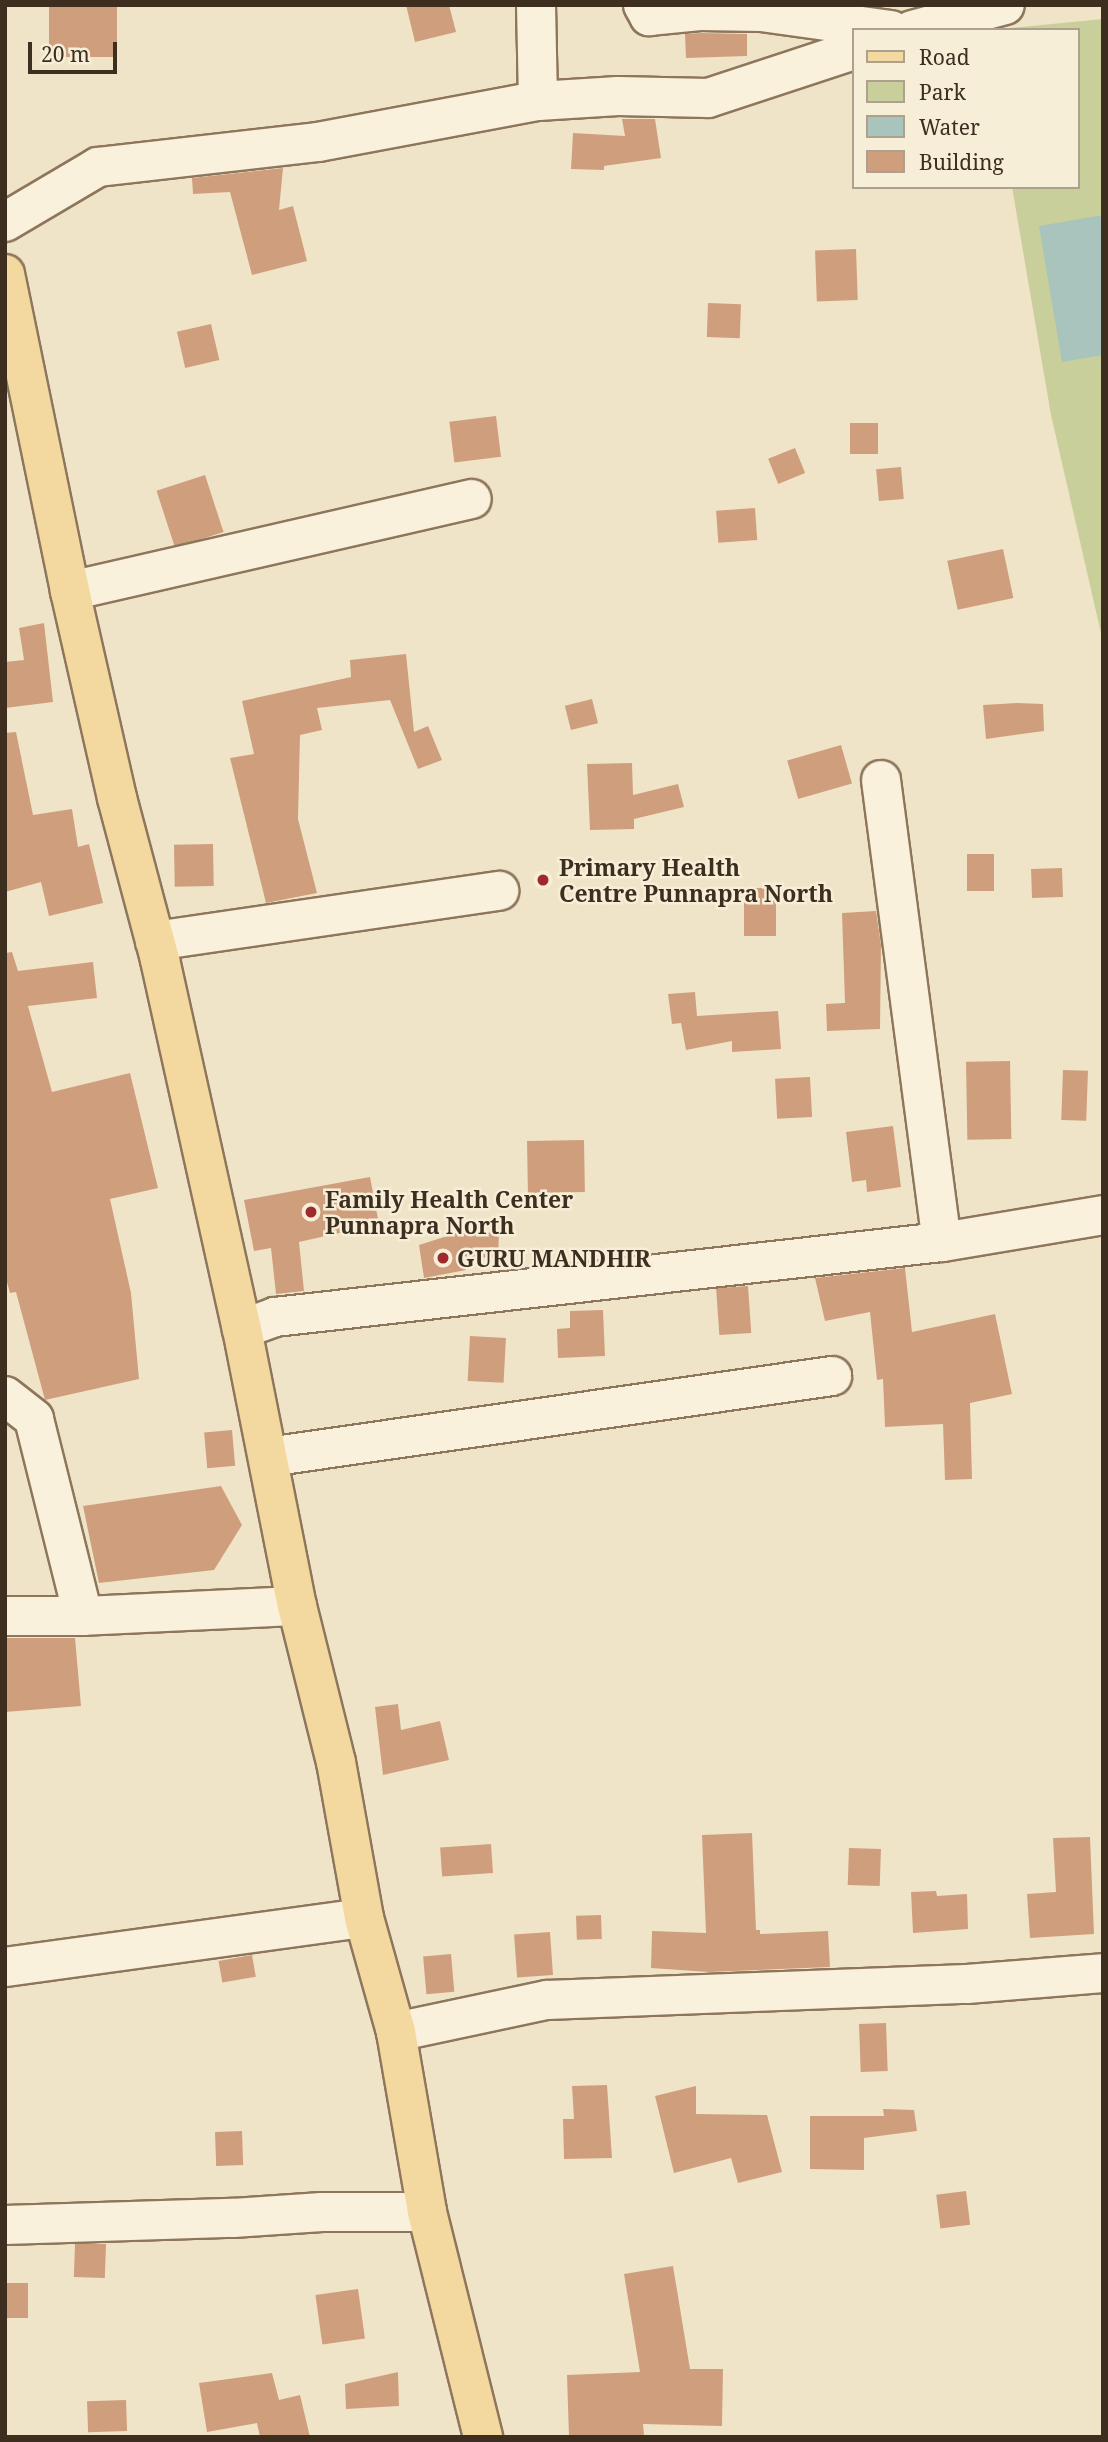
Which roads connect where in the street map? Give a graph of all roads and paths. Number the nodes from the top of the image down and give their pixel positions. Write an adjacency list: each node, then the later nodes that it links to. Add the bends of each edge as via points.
1 (536, 5): 7 (street)
2 (643, 5): 4 (street, via 649,16 761,12)
3 (1005, 5): 5 (street)
4 (877, 28)
5 (919, 28)
6 (852, 51): 7 (street, via 708,98 618,96)
7 (538, 101): 8 (street, via 318,142 98,167)
8 (5, 222)
9 (5, 274): 11 (main road)
10 (472, 499): 11 (street)
11 (70, 591): 14 (main road)
12 (881, 780): 16 (street)
13 (499, 891): 14 (street)
14 (155, 941): 17 (main road)
15 (1103, 1215): 16 (street)
16 (942, 1242): 17 (street, via 275,1317)
17 (242, 1329): 20 (main road)
18 (832, 1376): 20 (street)
19 (5, 1396): 23 (street, via 34,1419)
20 (268, 1457): 21 (main road)
21 (297, 1606): 23 (street); 24 (main road, via 336,1762)
22 (5, 1616): 23 (street)
23 (83, 1616)
24 (364, 1918): 25 (street); 27 (main road)
25 (5, 1967)
26 (1103, 1973): 27 (street, via 967,1984 547,2000)
27 (396, 2032): 28 (main road)
28 (427, 2213): 29 (street, via 322,2212); 30 (main road)
29 (5, 2225)
30 (483, 2437)

